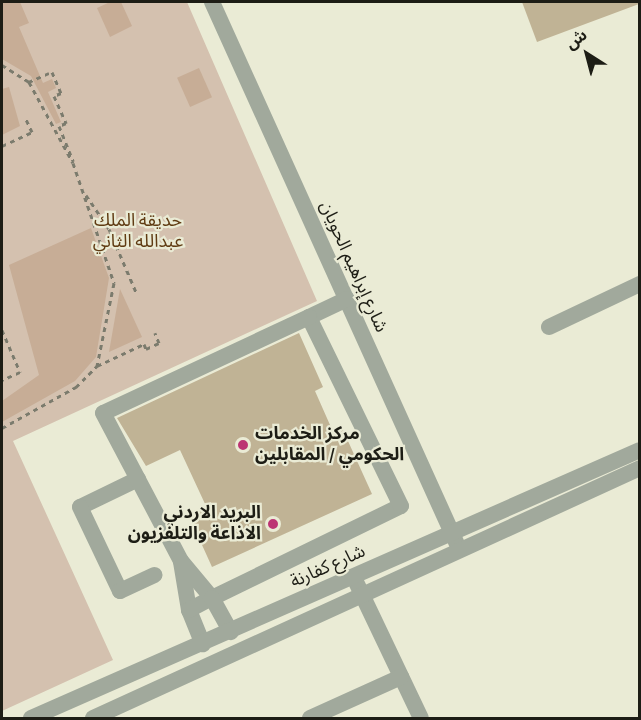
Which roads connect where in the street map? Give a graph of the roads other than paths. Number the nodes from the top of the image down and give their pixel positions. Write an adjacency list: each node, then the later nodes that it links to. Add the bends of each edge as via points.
1 (212, 2): 3 (street, شارع إبراهيم الحويان)
2 (639, 284): 5 (street)
3 (347, 299): 4 (street); 9 (street, شارع إبراهيم الحويان)
4 (309, 317): 8 (street, via 103,413); 14 (street, via 401,506)
5 (549, 327)
6 (639, 450): 9 (street, شارع كفارنة)
7 (639, 468): 9 (street, شارع كفارنة)
8 (138, 479): 10 (street); 11 (street, via 81,507 120,591)
9 (456, 541): 12 (street, شارع كفارنة); 13 (street, شارع كفارنة)
10 (181, 561): 14 (street); 15 (street)
11 (155, 575)
12 (354, 577): 13 (street); 16 (street, شارع كفارنة)
13 (362, 593): 18 (street); 20 (street, شارع كفارنة)
14 (212, 598): 15 (street); 16 (street)
15 (189, 610): 17 (street)
16 (231, 632): 17 (street, شارع كفارنة)
17 (203, 644): 19 (street, شارع كفارنة)
18 (401, 677): 21 (street); 22 (street)
19 (32, 718)
20 (93, 718)
21 (310, 718)
22 (421, 718)

